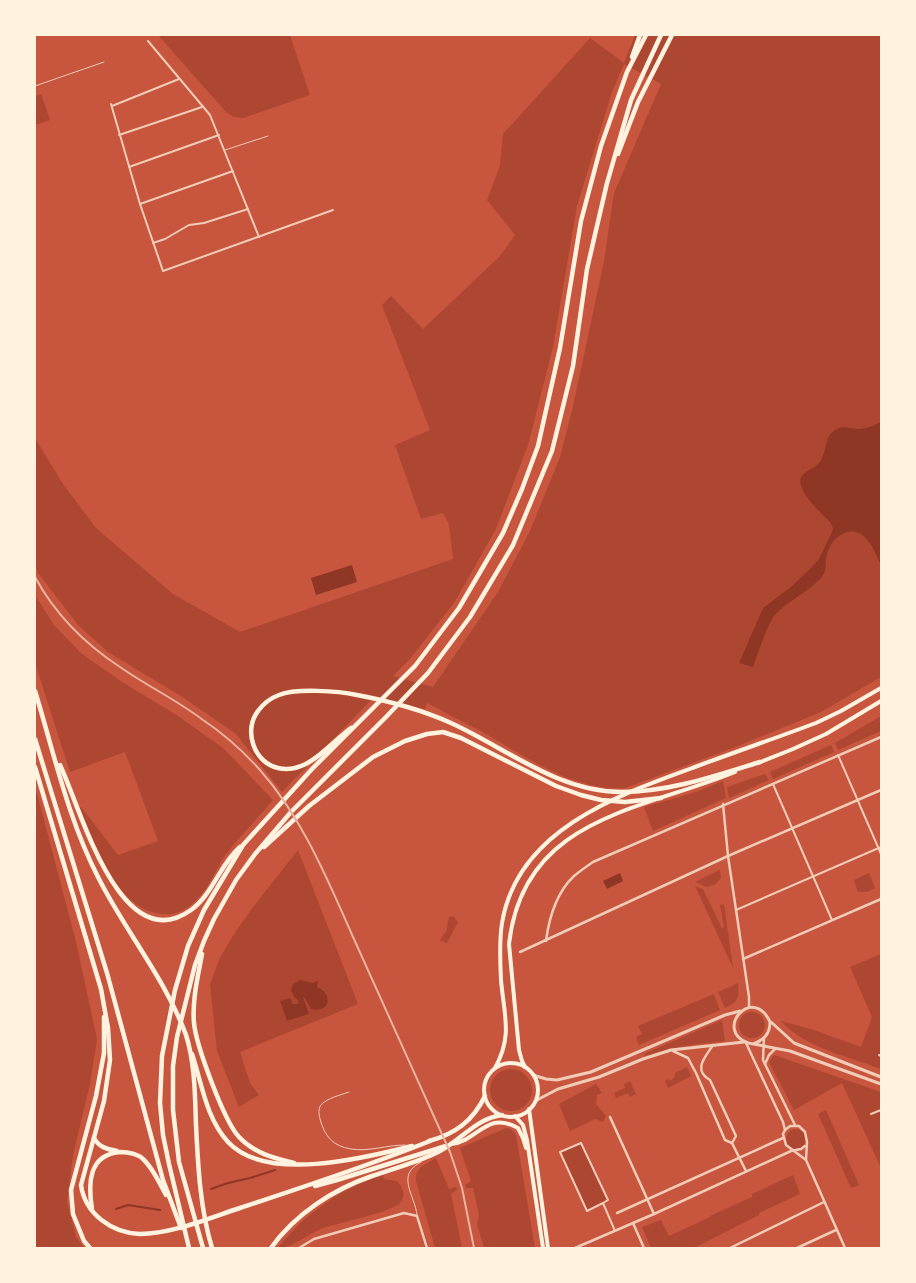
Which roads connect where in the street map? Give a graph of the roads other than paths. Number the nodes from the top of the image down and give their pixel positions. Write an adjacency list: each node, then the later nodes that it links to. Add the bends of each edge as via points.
1 (640, 35): 7 (highway)
2 (646, 35): 7 (highway)
3 (661, 35): 17 (highway, via 631,100)
4 (672, 35): 17 (highway, via 638,102)
5 (148, 41): 8 (street)
6 (104, 62): 9 (lane)
7 (627, 72): 26 (highway, via 600,146 581,221 560,348 538,446 522,489 503,533 459,608 414,666)
8 (180, 79): 10 (street); 11 (street, via 111,105)
9 (35, 86)
10 (203, 106): 11 (street); 12 (street)
11 (120, 135): 15 (street)
12 (219, 135): 14 (street); 15 (street)
13 (268, 136): 14 (lane)
14 (225, 150): 16 (street)
15 (129, 167): 18 (street)
16 (233, 171): 18 (street); 19 (street)
17 (607, 183): 41 (highway, via 587,269 572,366 552,451 513,545 470,617 428,672)
18 (140, 204): 22 (street)
19 (248, 209): 21 (street); 22 (street, via 189,225)
20 (333, 210): 21 (street)
21 (260, 237): 22 (street, via 162,271)
22 (153, 243)
23 (881, 688): 66 (main road, via 816,723 655,781 593,808 562,829 543,847 522,872 502,921 501,981 506,1038)
24 (35, 691): 30 (highway)
25 (881, 701): 31 (main road, via 826,734)
26 (364, 718): 31 (highway, via 315,759 298,768 285,770 265,762 251,738 253,719 258,710 278,695 302,690 356,694 414,709 450,722 554,777 606,791 678,786); 39 (highway)
27 (881, 737): 29 (street)
28 (35, 739): 101 (highway, via 104,964)
29 (838, 755): 33 (street); 36 (street)
30 (55, 756): 39 (highway, via 109,878 126,902 148,916 171,919 192,909); 56 (highway, via 84,848 111,902 168,993)
31 (760, 762): 35 (main road)
32 (35, 767): 52 (highway)
33 (773, 784): 37 (street); 38 (street)
34 (881, 790): 36 (street)
35 (661, 798): 41 (highway, via 625,802 580,795 461,738 443,732 428,734 373,757); 65 (main road, via 578,832 552,851 524,888 509,944 519,1050)
36 (858, 800): 38 (street); 40 (street)
37 (723, 804): 43 (street); 49 (street, via 593,862 573,876 553,909)
38 (792, 829): 43 (street); 44 (street)
39 (243, 845): 111 (highway, via 204,910 188,946 175,990 162,1056 162,1127)
40 (880, 848): 42 (street); 44 (street)
41 (254, 854): 48 (highway)
42 (881, 854)
43 (728, 856): 46 (street); 49 (street)
44 (813, 877): 46 (street); 47 (street)
45 (881, 899): 47 (street)
46 (736, 910): 51 (street)
47 (832, 920): 51 (street)
48 (204, 940): 95 (highway, via 194,1024 222,1108 238,1136 253,1148 276,1159); 112 (highway, via 177,1037 173,1110 179,1162)
49 (546, 941): 50 (street)
50 (520, 952)
51 (744, 959): 53 (street)
52 (104, 1003): 83 (highway, via 110,1060); 110 (highway, via 104,1053 71,1190 73,1214)
53 (749, 1008): 54 (street); 55 (street, via 762,1011)
54 (741, 1011): 58 (street, via 736,1016 734,1027); 67 (street, via 592,1072 557,1080)
55 (770, 1022): 57 (street); 69 (street, via 794,1043)
56 (186, 1036): 95 (highway, via 204,1100 228,1142 249,1156 282,1165); 113 (highway, via 194,1088 202,1201)
57 (764, 1038): 59 (street); 61 (street)
58 (745, 1042): 59 (street); 60 (street); 82 (street)
59 (753, 1044): 61 (street)
60 (714, 1045): 63 (street); 68 (street, via 703,1058)
61 (763, 1046): 62 (street); 64 (street, via 762,1060)
62 (776, 1048): 64 (street, via 768,1054); 71 (street)
63 (671, 1050): 70 (street, via 688,1058); 74 (street, via 558,1089)
64 (765, 1064): 81 (street)
65 (525, 1067): 66 (main road, via 507,1063); 67 (main road)
66 (495, 1068): 73 (main road, via 486,1082)
67 (533, 1075): 74 (main road, via 538,1090)
68 (705, 1077): 70 (street); 86 (street, via 710,1080 736,1136)
69 (881, 1077)
70 (700, 1082): 86 (street, via 725,1140)
71 (881, 1084)
72 (349, 1092): 88 (lane, via 322,1103 319,1111 327,1137 353,1150)
73 (485, 1096): 78 (main road, via 492,1108); 85 (highway, via 466,1124)
74 (535, 1101): 75 (main road)
75 (530, 1109): 79 (main road); 118 (main road)
76 (881, 1110): 77 (street)
77 (871, 1114)
78 (502, 1115): 79 (main road); 87 (highway, via 482,1121)
79 (515, 1116): 96 (main road, via 525,1130)
80 (610, 1117): 99 (street)
81 (795, 1125): 82 (street); 89 (street, via 806,1132)
82 (785, 1130): 84 (street)
83 (94, 1138): 91 (highway, via 98,1145); 103 (highway, via 81,1185 82,1196)
84 (783, 1138): 90 (street); 93 (street)
85 (430, 1141): 88 (highway); 98 (highway)
86 (732, 1143): 93 (street)
87 (451, 1144): 92 (highway); 96 (main road, via 463,1141 490,1124 506,1123 521,1132); 98 (highway)
88 (410, 1146): 95 (highway, via 357,1159)
89 (805, 1146): 90 (street); 94 (street)
90 (791, 1151): 94 (street); 97 (street)
91 (122, 1152): 101 (highway, via 143,1158); 103 (highway, via 101,1159 94,1166 89,1191)
92 (432, 1155): 106 (lane, via 414,1165 408,1175); 114 (highway, via 370,1176 333,1194 304,1214)
93 (739, 1158): 97 (street); 99 (street)
94 (806, 1160): 100 (street)
95 (303, 1165)
96 (530, 1167): 117 (main road)
97 (746, 1171): 105 (street)
98 (291, 1191): 103 (highway, via 162,1232 124,1232 100,1220)
99 (647, 1199): 104 (street); 105 (street)
100 (824, 1202): 108 (street); 121 (street)
101 (170, 1203): 111 (highway)
102 (603, 1203): 102 (street, via 608,1200 581,1143 560,1152 586,1211); 109 (street)
103 (92, 1209)
104 (616, 1213)
105 (654, 1214): 107 (street)
106 (417, 1216): 115 (street, via 399,1214 314,1239); 116 (street)
107 (634, 1223): 109 (street); 120 (street)
108 (837, 1230): 122 (street); 123 (street)
109 (615, 1231): 119 (street)
110 (90, 1248)
111 (189, 1248)
112 (203, 1248)
113 (212, 1248)
114 (271, 1248)
115 (298, 1248)
116 (427, 1248)
117 (543, 1248)
118 (548, 1248)
119 (575, 1248)
120 (644, 1248)
121 (730, 1248)
122 (797, 1248)
123 (845, 1248)

